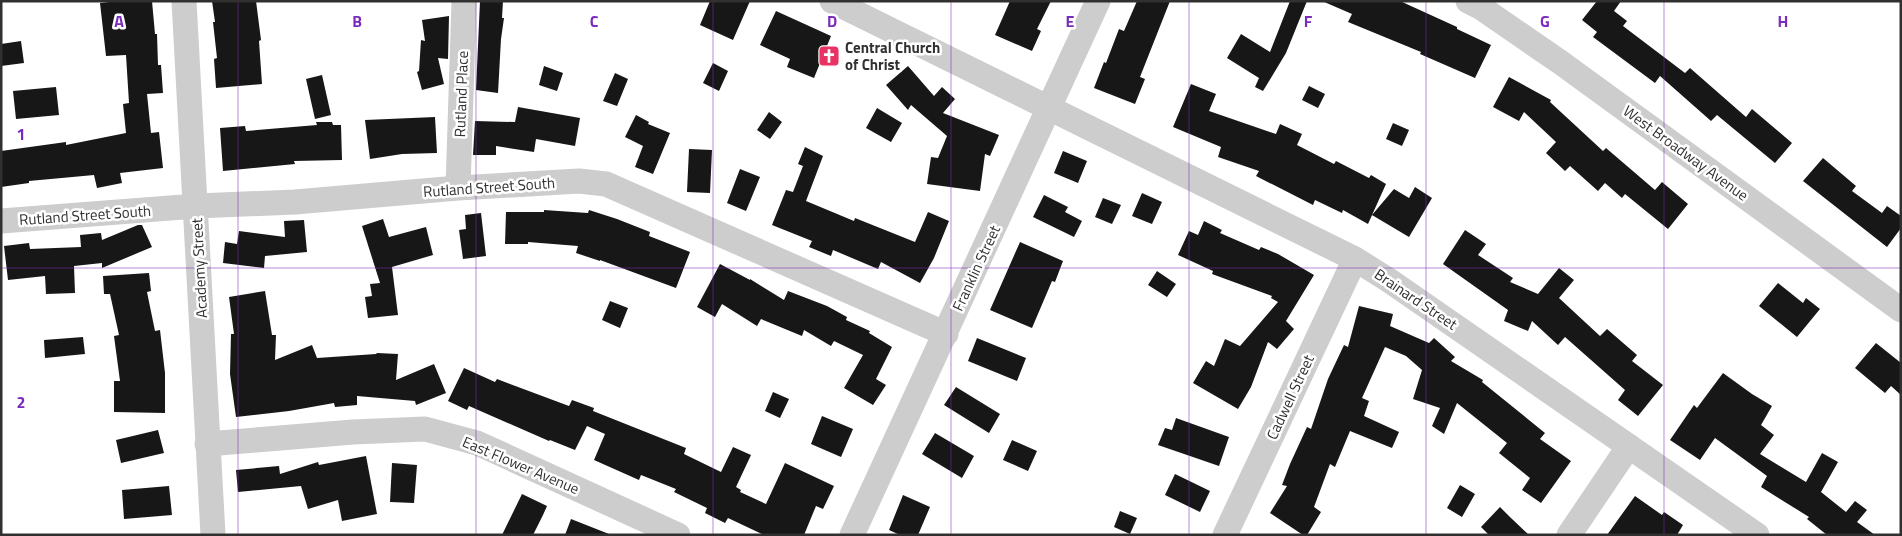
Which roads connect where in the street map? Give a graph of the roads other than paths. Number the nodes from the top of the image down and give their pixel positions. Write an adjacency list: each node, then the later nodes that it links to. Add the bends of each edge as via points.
1 (184, 1): 8 (street, Academy Street)
2 (464, 1): 7 (street, Rutland Place)
3 (832, 1): 6 (street, Brainard Street)
4 (1098, 1): 6 (street, Franklin Street)
5 (1468, 1): 11 (street, West Broadway Avenue, via 1560,62)
6 (1049, 108): 10 (street, Brainard Street); 12 (street, Franklin Street)
7 (458, 188): 8 (street, Rutland Street South, via 295,202); 12 (street, Rutland Street South, via 579,181 606,184)
8 (196, 206): 9 (street, Rutland Street South); 13 (street, Academy Street)
9 (1, 221)
10 (1355, 259): 14 (street, Brainard Street); 18 (street, Cadwell Street)
11 (1901, 310)
12 (946, 334): 17 (street, Franklin Street)
13 (207, 444): 15 (street, Academy Street); 16 (street, East Flower Avenue, via 425,428 477,443)
14 (1630, 446): 19 (street); 20 (street, Brainard Street)
15 (213, 535)
16 (678, 535)
17 (852, 535)
18 (1225, 535)
19 (1569, 535)
20 (1757, 535)

